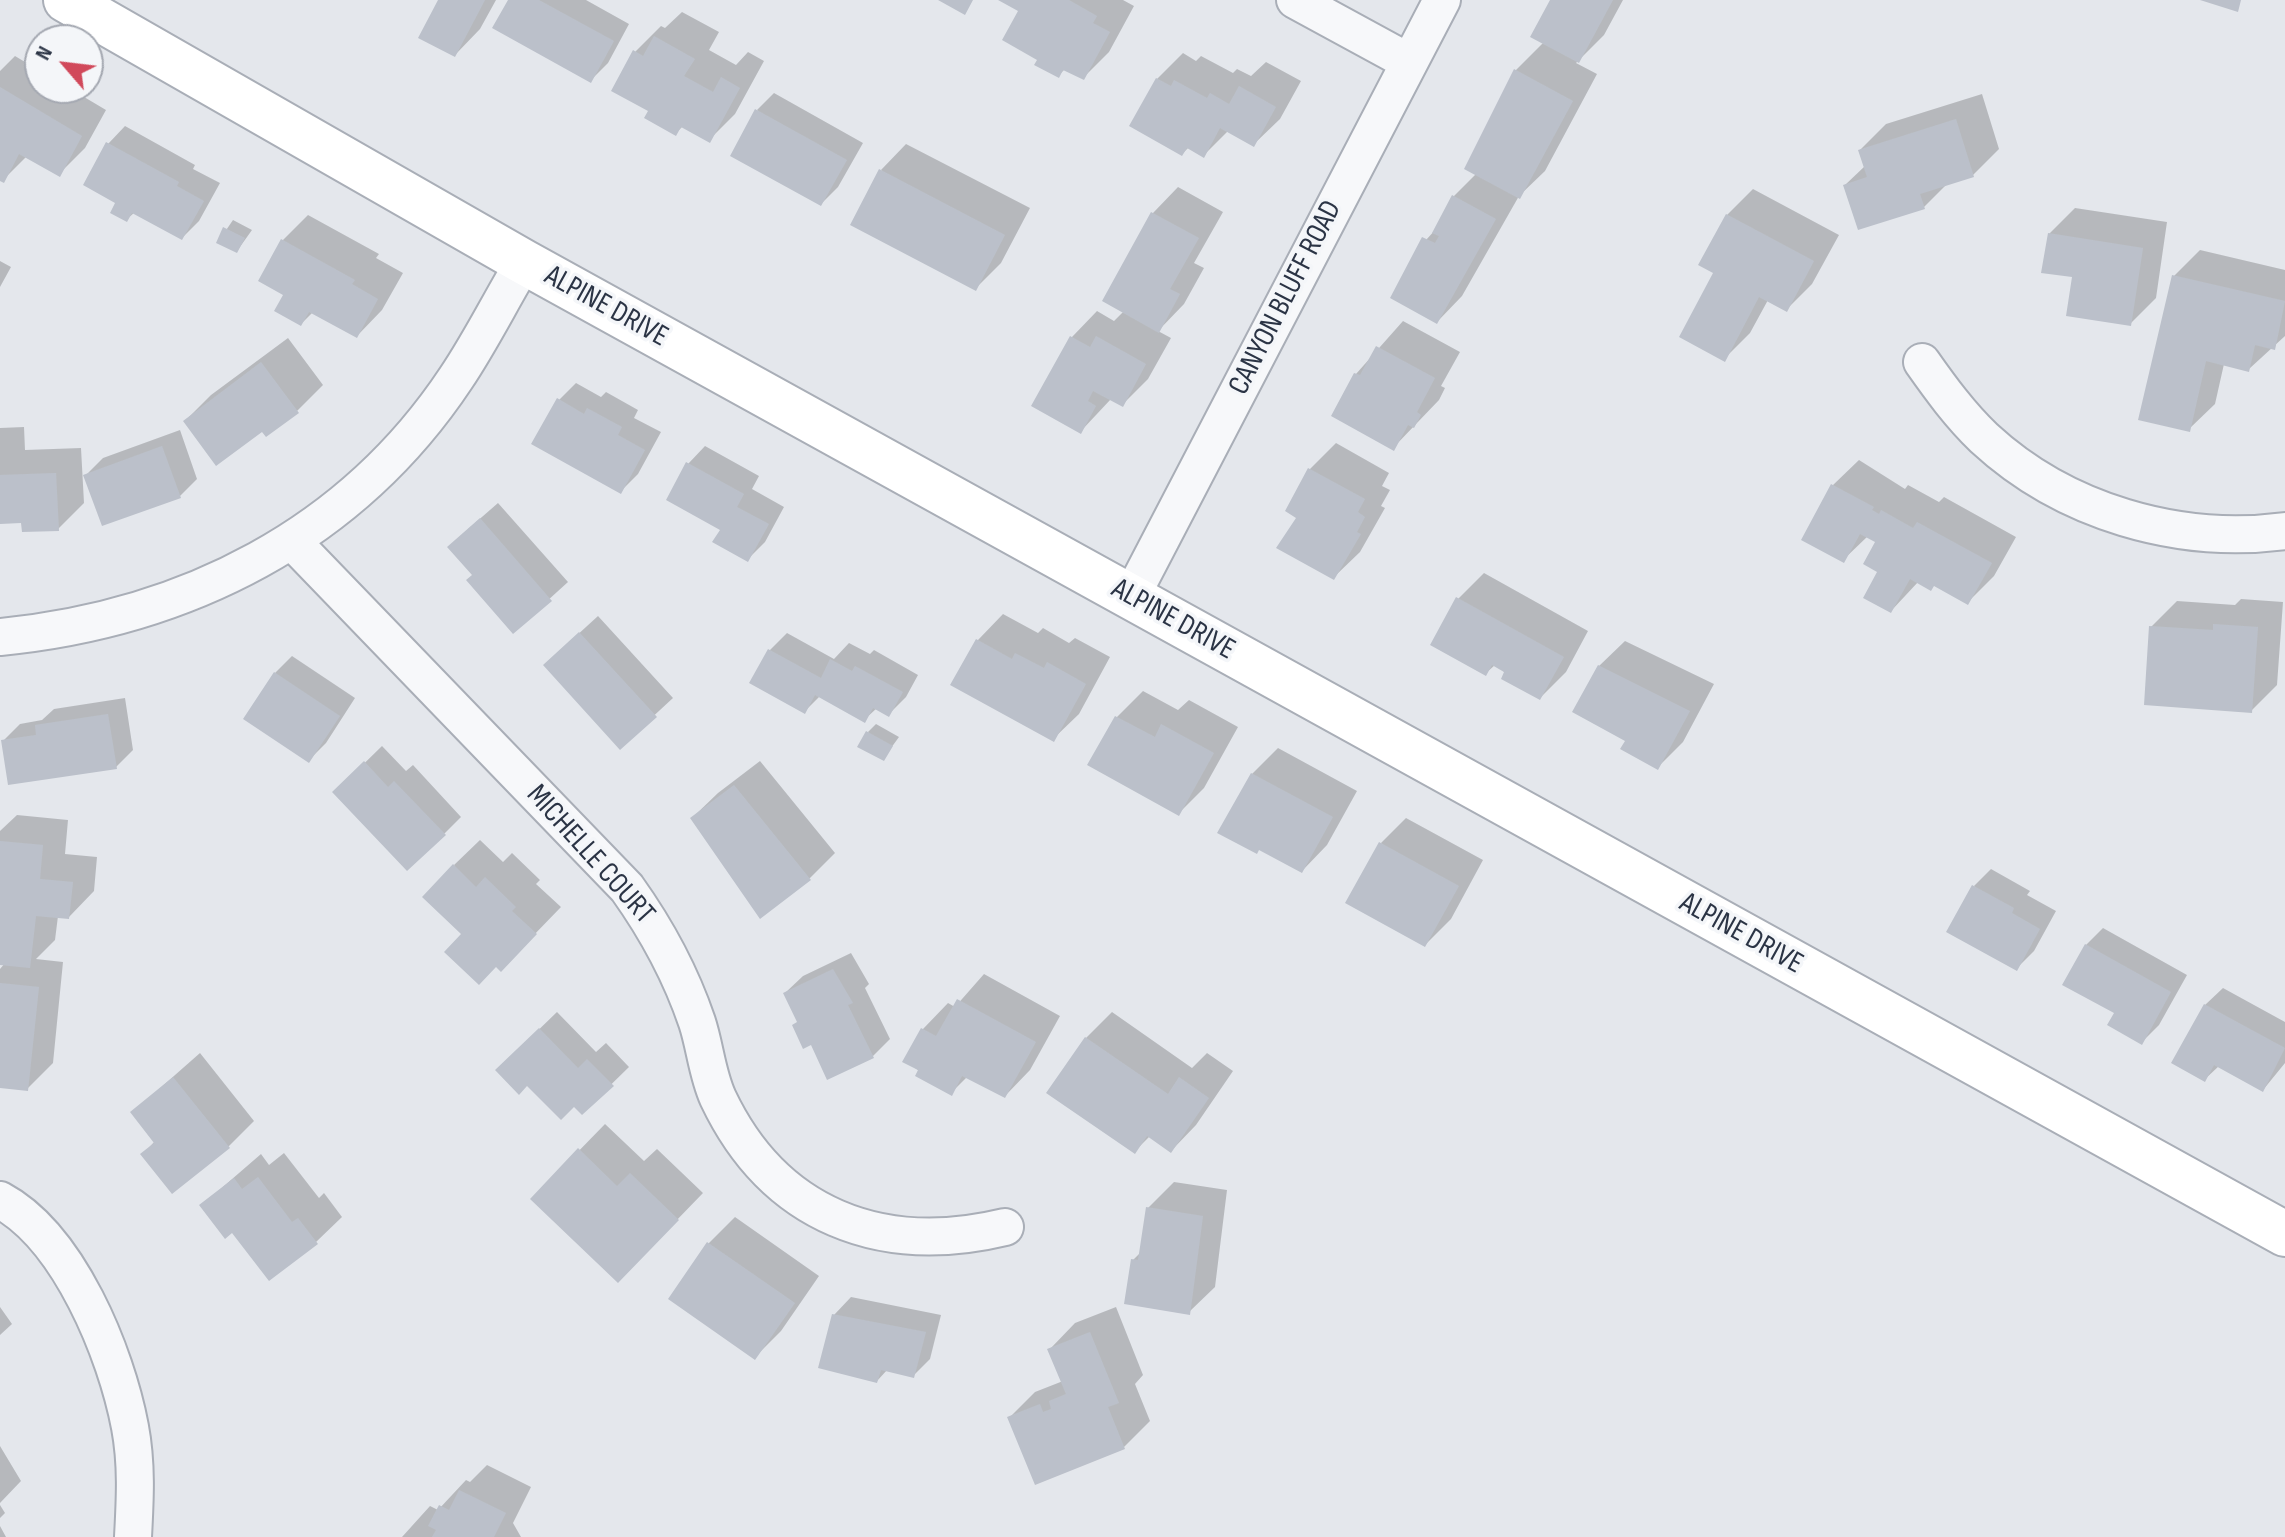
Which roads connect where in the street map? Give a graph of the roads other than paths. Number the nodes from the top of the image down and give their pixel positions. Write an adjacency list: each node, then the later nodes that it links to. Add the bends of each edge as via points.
1 (66, 0): 5 (street, ALPINE DRIVE)
2 (1295, 0): 4 (street)
3 (1442, 0): 4 (street, CANYON BLUFF ROAD)
4 (1409, 62): 9 (street, CANYON BLUFF ROAD)
5 (524, 262): 8 (street, via 456,378 413,435 355,493); 9 (street, ALPINE DRIVE)
6 (1922, 362): 7 (street, via 1985,438 2068,496 2166,528 2224,534)
7 (2285, 531)
8 (292, 541): 10 (street, via 237,573 162,605 82,627); 12 (street, MICHELLE COURT, via 627,888 680,975 716,1094 736,1133 765,1169 833,1218 877,1233 923,1239)
9 (1131, 597): 13 (street, ALPINE DRIVE)
10 (0, 637)
11 (0, 1200): 14 (street, via 16,1208 54,1251 87,1302 113,1360 132,1441)
12 (1005, 1227)
13 (2285, 1234)
14 (133, 1537)

